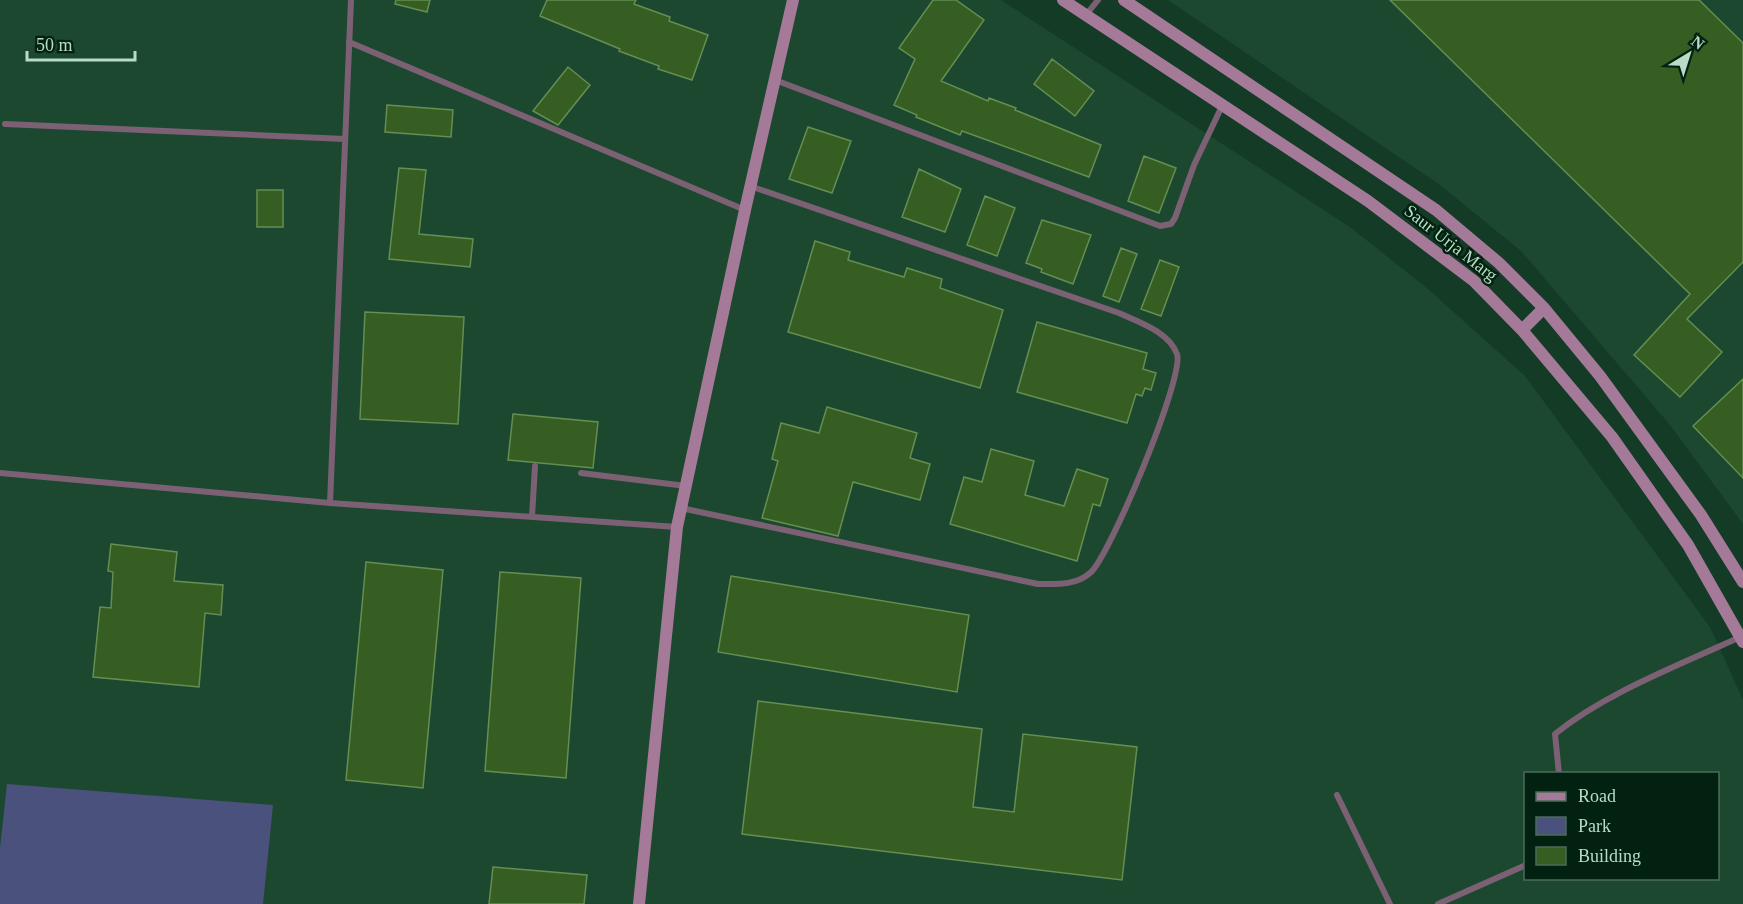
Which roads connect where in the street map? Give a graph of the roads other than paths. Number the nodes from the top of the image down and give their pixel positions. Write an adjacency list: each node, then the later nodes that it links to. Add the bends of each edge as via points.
1 (351, 0): 7 (lane)
2 (793, 0): 8 (street)
3 (1063, 0): 6 (street, Saur Urja Marg)
4 (1098, 0): 6 (lane)
5 (1124, 0): 14 (street, Saur Urja Marg, via 1436,210 1499,262)
6 (1086, 15): 9 (street, Saur Urja Marg)
7 (349, 42): 11 (lane); 13 (lane)
8 (775, 80): 9 (lane, via 1160,226 1171,224 1176,218 1194,165); 12 (street)
9 (1223, 105): 15 (street, Saur Urja Marg, via 1416,237 1474,281)
10 (5, 124): 11 (lane)
11 (345, 139): 20 (lane)
12 (750, 186): 13 (street); 21 (lane, via 1119,313 1166,339 1178,358 1178,370 1156,439 1101,561 1080,581 1038,584)
13 (745, 210): 19 (street)
14 (1544, 308): 15 (street); 24 (street, Saur Urja Marg, via 1671,471)
15 (1522, 330): 25 (street, Saur Urja Marg, via 1618,446 1688,545)
16 (535, 466): 22 (lane)
17 (0, 473): 20 (lane)
18 (581, 473): 19 (lane)
19 (686, 486): 21 (street)
20 (330, 502): 22 (lane)
21 (681, 508): 23 (street)
22 (532, 517): 23 (lane)
23 (677, 527): 29 (street)
24 (1743, 582)
25 (1742, 639): 26 (lane, via 1618,695 1570,722 1555,734)
26 (1559, 772)
27 (1337, 795): 30 (lane)
28 (1524, 866): 31 (lane)
29 (639, 904)
30 (1390, 904)
31 (1438, 904)

